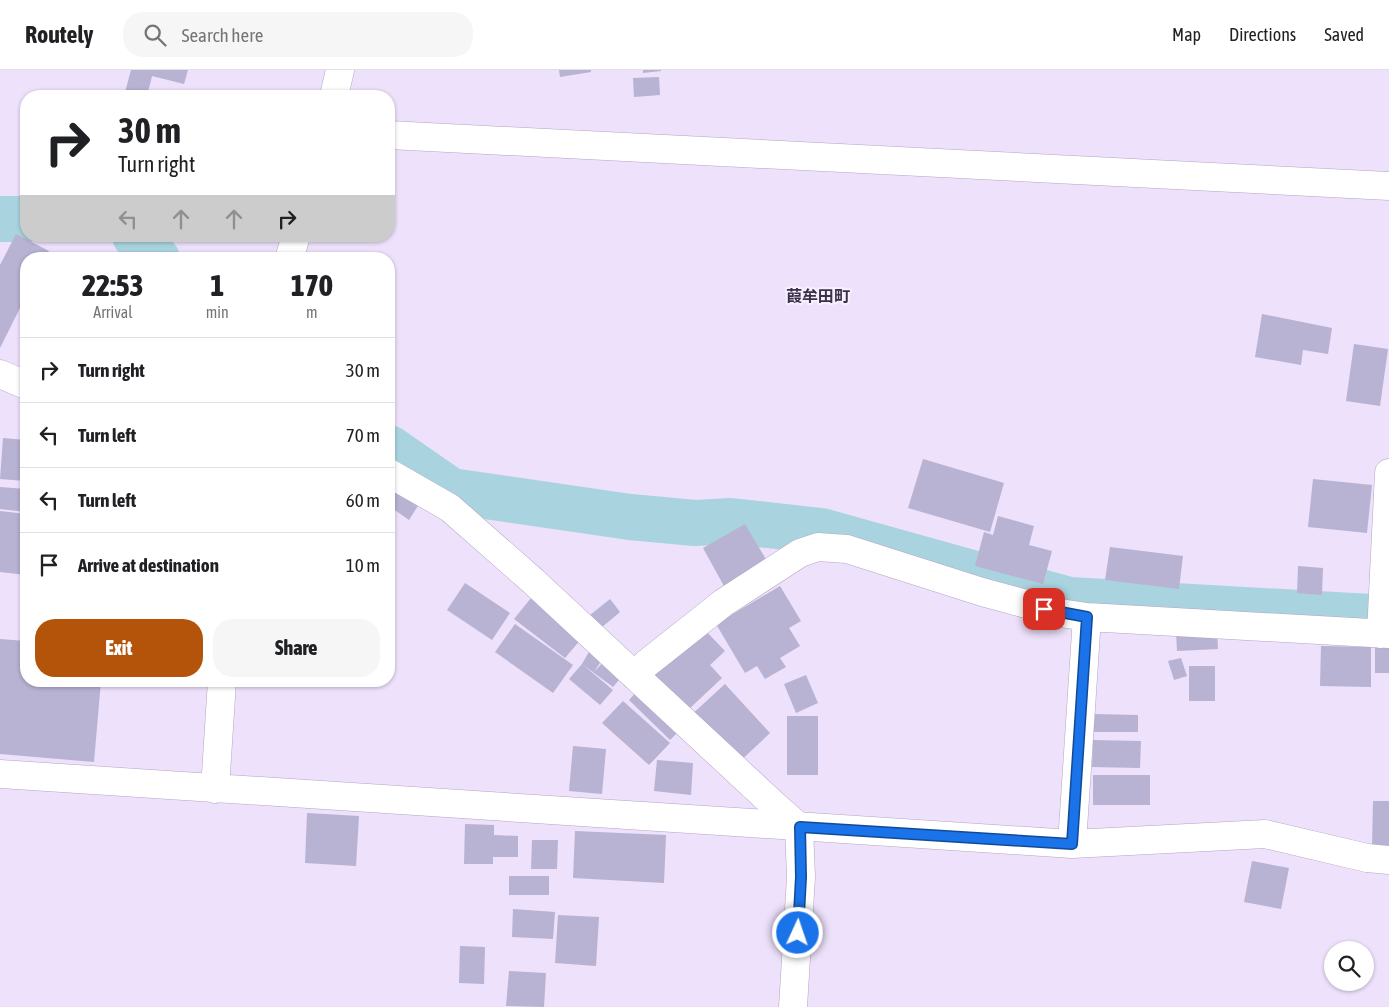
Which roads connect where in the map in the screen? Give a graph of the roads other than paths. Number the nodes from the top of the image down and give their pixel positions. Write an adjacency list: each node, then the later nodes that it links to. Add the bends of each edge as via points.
1 (340, 70): 2 (street)
2 (335, 90)
3 (395, 135): 4 (street)
4 (1389, 186)
5 (0, 374): 6 (street)
6 (20, 382)
7 (1389, 472): 10 (street)
8 (395, 476): 11 (street, via 450,508)
9 (1087, 617): 10 (street); 11 (street, via 982,592 847,549 818,546 800,553 723,603); 16 (street)
10 (1385, 634)
11 (635, 676): 15 (street)
12 (222, 687): 14 (street)
13 (0, 774): 14 (street)
14 (215, 789): 15 (street)
15 (800, 827): 16 (street); 18 (street, via 801,877)
16 (1072, 844): 17 (street, via 1265,834 1367,858)
17 (1389, 860)
18 (793, 1007)

